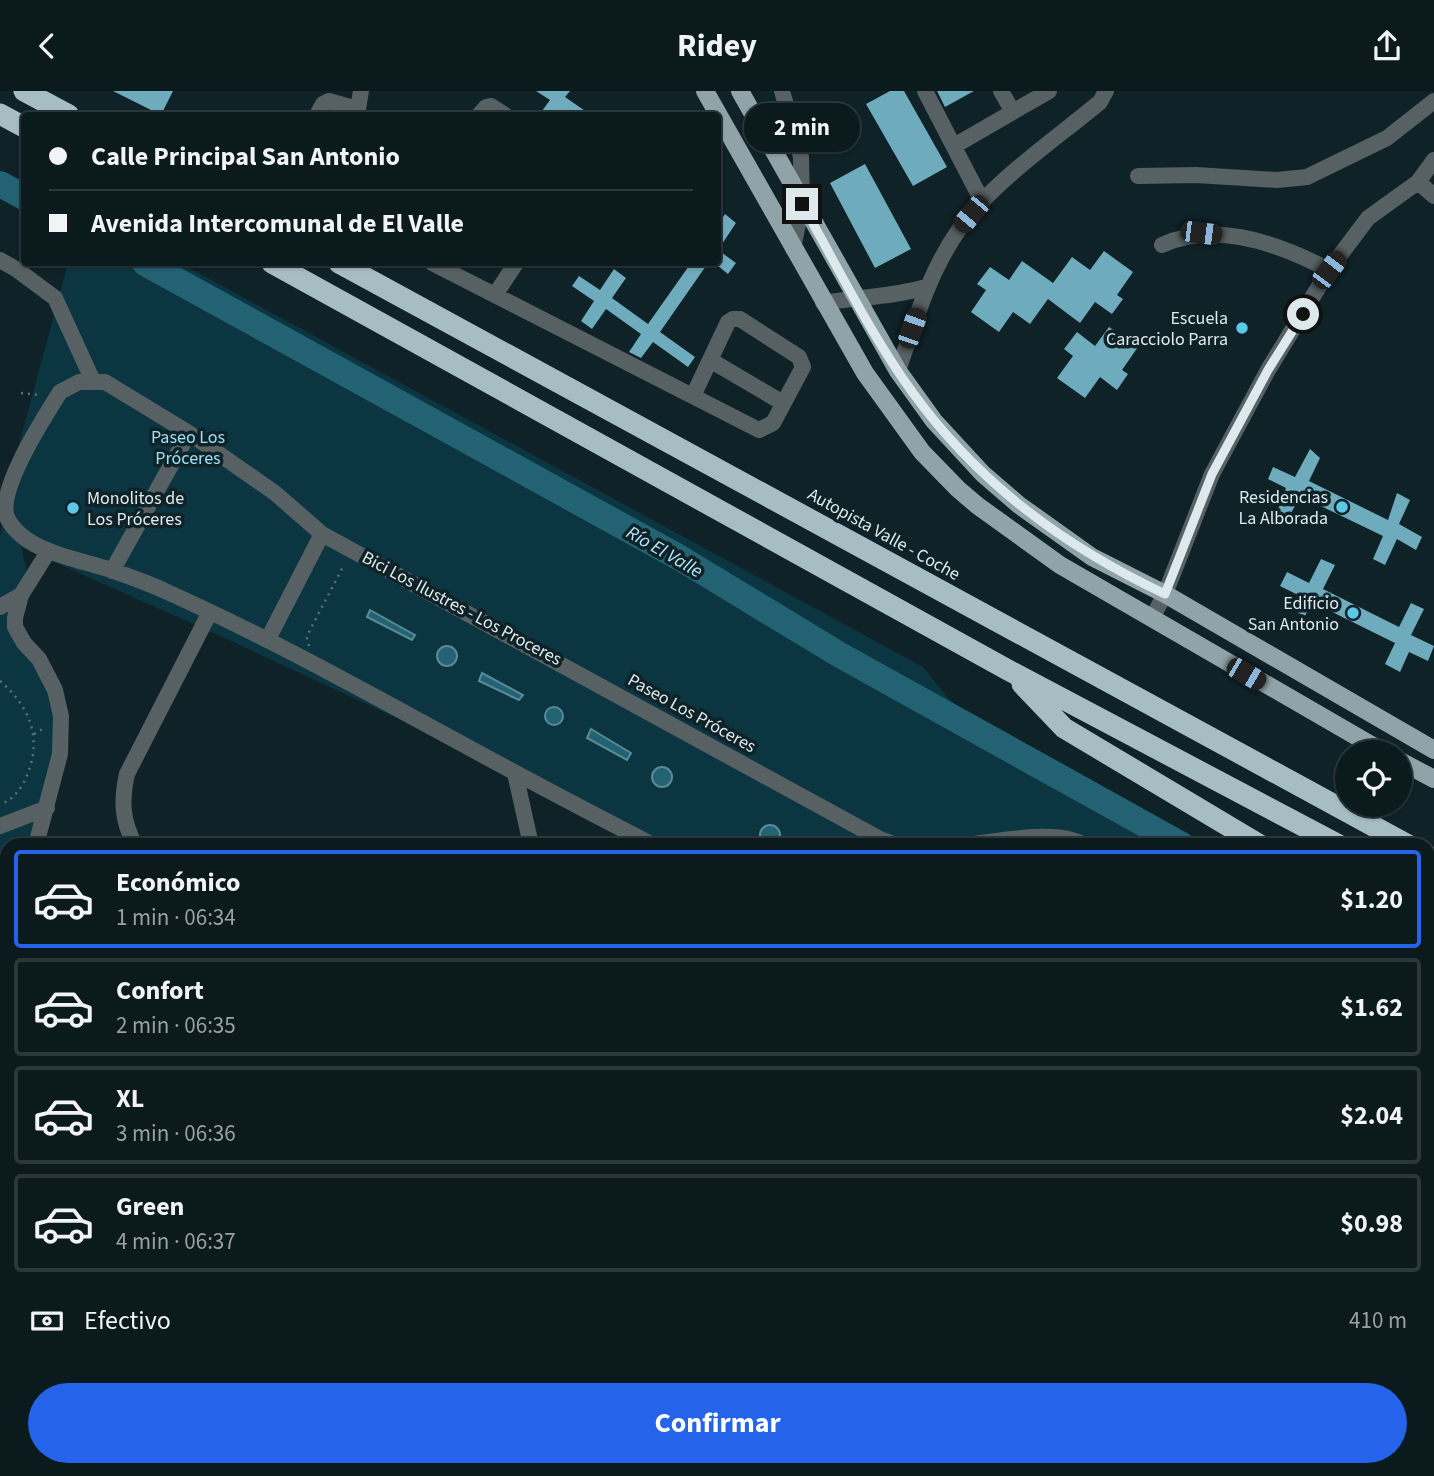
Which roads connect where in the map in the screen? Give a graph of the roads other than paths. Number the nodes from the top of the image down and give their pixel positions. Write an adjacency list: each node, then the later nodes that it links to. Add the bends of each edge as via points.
1 (24, 91): 11 (highway)
2 (361, 91): 13 (street)
3 (705, 91): 16 (main road)
4 (740, 91): 27 (main road)
5 (782, 91): 27 (street, via 801,157)
6 (925, 91): 21 (street)
7 (1001, 91): 17 (street)
8 (1049, 91): 17 (street)
9 (1106, 91): 26 (street, via 1100,102)
10 (1434, 101): 23 (street, via 1387,138 1307,177)
11 (63, 112)
12 (319, 112): 13 (street, via 329,101)
13 (357, 112)
14 (482, 112): 15 (street, via 491,106)
15 (500, 112)
16 (717, 112)
17 (1013, 112): 21 (street)
18 (0, 114): 20 (highway)
19 (721, 120): 29 (main road)
20 (21, 125)
21 (954, 146): 26 (street)
22 (1434, 160): 24 (street)
23 (1138, 177)
24 (1418, 182): 25 (street); 35 (street, via 1368,218)
25 (1434, 196)
26 (982, 201): 36 (street, via 960,227)
27 (802, 204): 29 (street); 38 (main road)
28 (1162, 245): 35 (street, via 1201,233 1246,238 1278,246)
29 (793, 249): 39 (main road)
30 (0, 260): 42 (street, via 55,298)
31 (277, 266): 56 (highway)
32 (344, 266): 73 (highway, Autopista Valle - Coche)
33 (438, 266): 37 (street)
34 (514, 266): 37 (street)
35 (1329, 270): 50 (street, via 1212,474)
36 (926, 287): 38 (street, via 902,294); 41 (street)
37 (495, 295): 43 (street)
38 (855, 297): 39 (street); 41 (main road)
39 (823, 303): 54 (main road, via 897,419 958,489 1060,565)
40 (710, 360): 43 (street); 44 (street); 44 (street, via 728,323 740,319 802,362)
41 (898, 371): 50 (main road, via 958,448 1019,505 1091,557)
42 (93, 381): 45 (street, Paseo Los Próceres, via 105,382); 46 (street, via 60,392)
43 (693, 396): 44 (street, via 759,430 773,423)
44 (783, 403)
45 (189, 433): 47 (street, Paseo Los Próceres, via 275,493); 49 (street)
46 (7, 466): 48 (street, via 4,512 19,533)
47 (322, 534): 55 (street); 68 (street, Paseo Los Próceres)
48 (48, 552): 49 (street); 51 (street)
49 (112, 571): 53 (street)
50 (1165, 594): 54 (street); 58 (main road)
51 (21, 595): 52 (street); 62 (street, via 15,627 39,659 55,690 61,716 60,754)
52 (0, 607)
53 (211, 612): 55 (street); 65 (street, via 127,774 122,799)
54 (1152, 618): 57 (main road)
55 (268, 639): 60 (street)
56 (1008, 670): 71 (highway, via 1064,728); 72 (highway)
57 (1362, 740)
58 (1434, 750)
59 (1412, 767): 61 (main road)
60 (515, 773): 66 (street); 67 (street)
61 (1434, 779)
62 (47, 808): 63 (street); 64 (street)
63 (0, 826)
64 (38, 838)
65 (131, 838)
66 (529, 838)
67 (652, 838)
68 (878, 838)
69 (1031, 838): 70 (street)
70 (1049, 838)
71 (1248, 838)
72 (1326, 838)
73 (1395, 838)

